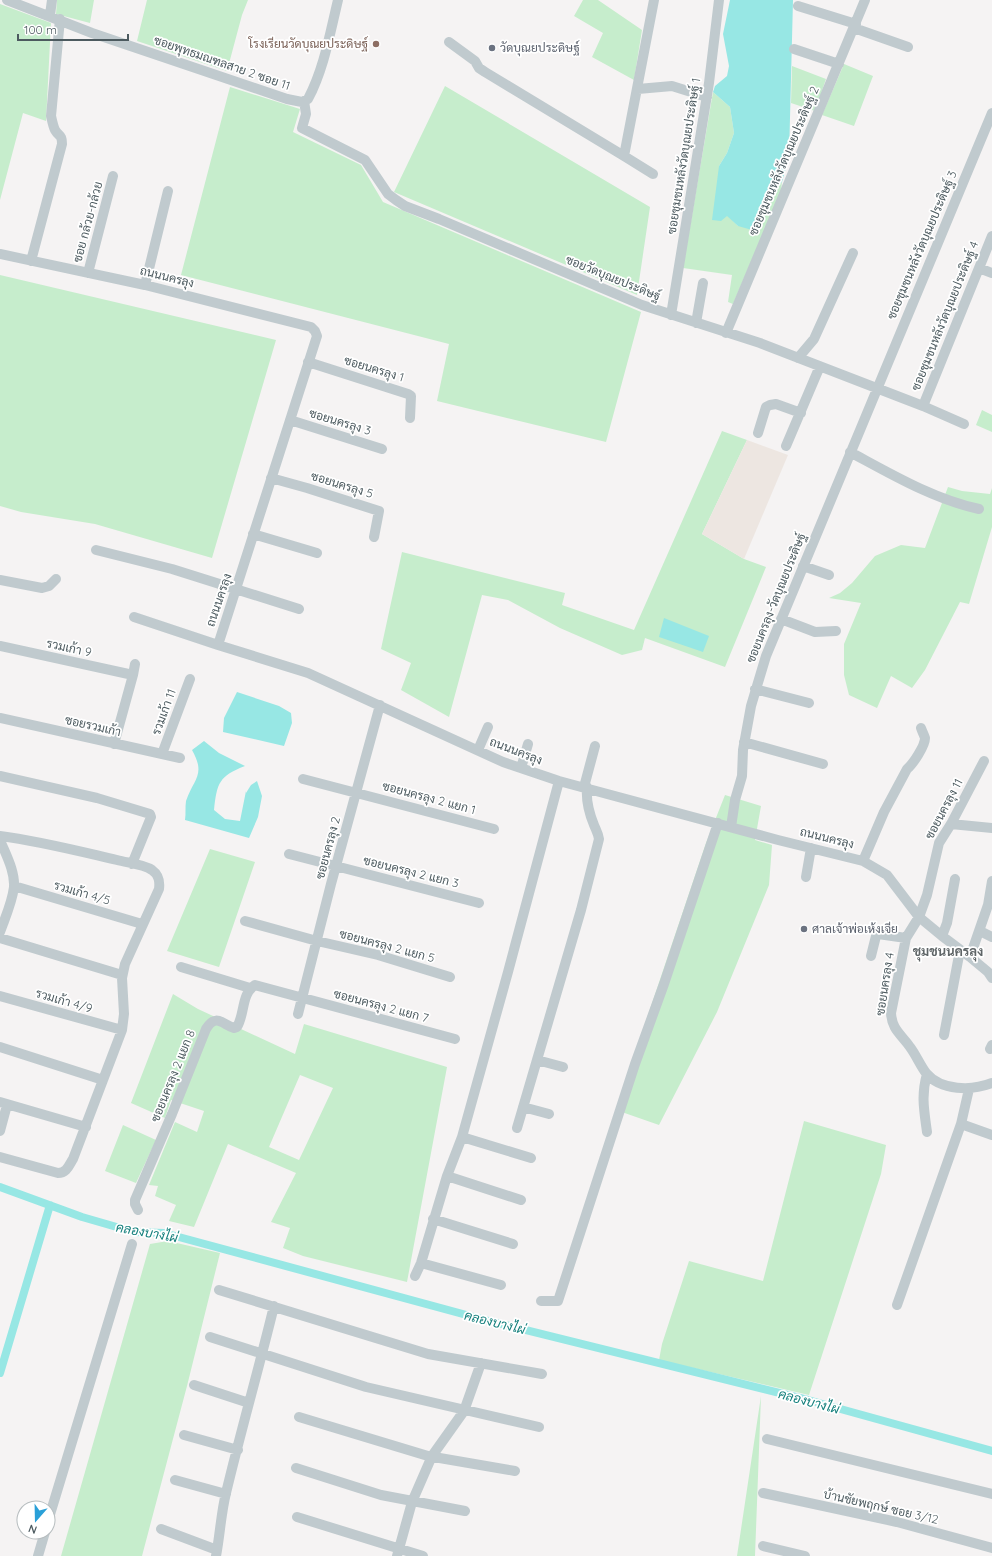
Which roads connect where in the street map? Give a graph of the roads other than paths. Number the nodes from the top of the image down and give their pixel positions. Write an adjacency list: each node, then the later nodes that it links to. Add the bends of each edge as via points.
1 (7, 0): 8 (street, ซอยพุทธมณฑลสาย 2 ซอย 11)
2 (52, 0): 8 (street)
3 (338, 0): 17 (street, via 315,85 308,99)
4 (654, 0): 15 (street)
5 (719, 0): 16 (street, ซอยชุมชนหลังวัดบุณยประดิษฐ์ 1)
6 (865, 0): 10 (street, ซอยชุมชนหลังวัดบุณยประดิษฐ์ 2)
7 (798, 6): 10 (street)
8 (50, 15): 9 (street, ซอยพุทธมณฑลสาย 2 ซอย 11)
9 (60, 19): 17 (street, ซอยพุทธมณฑลสาย 2 ซอย 11, via 92,33 287,99); 26 (street, via 51,116 54,129 62,138 62,144)
10 (855, 26): 12 (street); 14 (street, ซอยชุมชนหลังวัดบุณยประดิษฐ์ 2)
11 (448, 42): 19 (street, via 475,61 485,72)
12 (908, 47)
13 (794, 49): 14 (street)
14 (839, 64): 34 (street, ซอยชุมชนหลังวัดบุณยประดิษฐ์ 2)
15 (638, 89): 16 (street, via 672,86); 19 (street)
16 (707, 97): 32 (street, ซอยชุมชนหลังวัดบุณยประดิษฐ์ 1)
17 (304, 101): 32 (street, ซอยวัดบุณยประดิษฐ์, via 306,114 302,128 365,160 388,194 405,206)
18 (992, 113): 38 (street, ซอยชุมชนหลังวัดบุณยประดิษฐ์ 3)
19 (624, 156): 20 (street)
20 (653, 174)
21 (113, 176): 28 (street, ซอย กล้วย-กล้วย)
22 (168, 191): 31 (street)
23 (992, 236): 27 (street, ซอยชุมชนหลังวัดบุณยประดิษฐ์ 4)
24 (853, 253): 35 (street, via 814,339)
25 (0, 254): 26 (street, ถนนนครลุง)
26 (31, 261): 28 (street, ถนนนครลุง)
27 (979, 268): 29 (street); 39 (street, ซอยชุมชนหลังวัดบุณยประดิษฐ์ 4)
28 (88, 273): 31 (street, ถนนนครลุง)
29 (992, 273)
30 (703, 283): 33 (street)
31 (145, 285): 36 (street, ถนนนครลุง, via 311,327 317,336)
32 (671, 315): 33 (street, ซอยวัดบุณยประดิษฐ์)
33 (696, 323): 34 (street, ซอยวัดบุณยประดิษฐ์)
34 (726, 333): 35 (street, ซอยวัดบุณยประดิษฐ์)
35 (798, 358): 37 (street, ซอยวัดบุณยประดิษฐ์)
36 (308, 362): 41 (street, ซอยนครลุง 1, via 412,396); 42 (street, ถนนนครลุง)
37 (820, 366): 38 (street, ซอยวัดบุณยประดิษฐ์); 40 (street)
38 (877, 388): 39 (street, ซอยวัดบุณยประดิษฐ์); 47 (street, ซอยนครลุง-วัดบุณยประดิษฐ์)
39 (923, 406): 43 (street, ซอยวัดบุณยประดิษฐ์)
40 (801, 412): 44 (street, via 776,404 770,405 766,407); 45 (street)
41 (410, 418)
42 (290, 420): 46 (street, ซอยนครลุง 3); 48 (street, ถนนนครลุง)
43 (964, 424)
44 (758, 433)
45 (786, 446)
46 (382, 449)
47 (850, 452): 49 (street, via 912,485 962,506); 54 (street, ซอยนครลุง-วัดบุณยประดิษฐ์)
48 (271, 478): 50 (street, ถนนนครลุง); 51 (street, ซอยนครลุง 5, via 379,511)
49 (979, 510)
50 (253, 534): 53 (street); 58 (street, ถนนนครลุง)
51 (374, 537)
52 (96, 550): 58 (street)
53 (316, 553)
54 (803, 566): 55 (street); 61 (street, ซอยนครลุง-วัดบุณยประดิษฐ์)
55 (828, 575)
56 (56, 579): 57 (street, via 49,586 42,588)
57 (0, 580)
58 (237, 589): 59 (street); 63 (street, ถนนนครลุง)
59 (300, 609)
60 (134, 617): 63 (street)
61 (781, 619): 62 (street, via 815,632); 68 (street, ซอยนครลุง-วัดบุณยประดิษฐ์)
62 (836, 631)
63 (218, 645): 70 (street, ถนนนครลุง, via 308,673)
64 (0, 646): 66 (street, รวมเก้า 9)
65 (135, 664): 66 (street)
66 (133, 676): 75 (street)
67 (190, 679): 79 (street, รวมเก้า 11)
68 (755, 689): 69 (street); 74 (street, ซอยนครลุง-วัดบุณยประดิษฐ์)
69 (809, 703)
70 (380, 705): 78 (street, ถนนนครลุง); 88 (street, ซอยนครลุง 2)
71 (0, 718): 75 (street, ซอยรวมเก้า)
72 (488, 727): 78 (street)
73 (921, 728): 99 (street, via 925,739 920,751 907,769 884,812)
74 (744, 742): 82 (street); 91 (street, ซอยนครลุง-วัดบุณยประดิษฐ์, via 742,776)
75 (114, 744): 79 (street, ซอยรวมเก้า)
76 (528, 744): 83 (street)
77 (595, 746): 87 (street)
78 (478, 750): 83 (street, ถนนนครลุง)
79 (162, 754): 80 (street, ซอยรวมเก้า)
80 (180, 758)
81 (984, 761): 90 (street, ซอยนครลุง 11)
82 (823, 764)
83 (521, 768): 86 (street, ถนนนครลุง)
84 (0, 776): 100 (street, via 97,798 150,814)
85 (303, 779): 88 (street, ซอยนครลุง 2 แยก 1)
86 (559, 781): 87 (street, ถนนนครลุง); 147 (street)
87 (585, 787): 89 (street, ถนนนครลุง); 132 (street, via 590,816 598,831 598,839 581,910)
88 (357, 792): 93 (street, ซอยนครลุง 2 แยก 1); 101 (street, ซอยนครลุง 2)
89 (718, 823): 91 (street, ถนนนครลุง); 160 (street, via 635,1064 558,1301)
90 (952, 824): 92 (street); 107 (street, ซอยนครลุง 11, via 939,843)
91 (731, 827): 96 (street, ถนนนครลุง)
92 (992, 828)
93 (494, 829)
94 (0, 836): 100 (street)
95 (0, 840): 98 (street)
96 (811, 848): 99 (street, ถนนนครลุง); 102 (street)
97 (289, 854): 101 (street, ซอยนครลุง 2 แยก 3)
98 (3, 857): 105 (street, via 10,864)
99 (863, 861): 107 (street, ถนนนครลุง, via 887,875)
100 (132, 864): 109 (street, via 151,869 159,878 159,889)
101 (336, 866): 106 (street, ซอยนครลุง 2 แยก 3); 116 (street, ซอยนครลุง 2)
102 (806, 877)
103 (955, 879): 112 (street)
104 (992, 881): 110 (street)
105 (14, 886): 109 (street, รวมเก้า 4/5); 111 (street)
106 (479, 903)
107 (919, 917): 112 (street, ถนนนครลุง); 115 (street, ซอยนครลุง 4)
108 (245, 921): 116 (street, ซอยนครลุง 2 แยก 5)
109 (142, 924): 121 (street)
110 (980, 931): 113 (street); 119 (street)
111 (0, 932)
112 (942, 936): 117 (street, ถนนนครลุง)
113 (992, 937)
114 (0, 938): 121 (street)
115 (906, 938): 118 (street, via 878,934); 134 (street, ซอยนครลุง 4, via 892,1006 892,1024)
116 (318, 941): 122 (street, ซอยนครลุง 2 แยก 5, via 378,955); 126 (street, ซอยนครลุง 2)
117 (960, 950): 119 (street, ถนนนครลุง); 129 (street)
118 (871, 956)
119 (970, 957): 123 (street, ถนนนครลุง)
120 (181, 967): 124 (street)
121 (122, 975): 128 (street)
122 (450, 977)
123 (992, 978)
124 (250, 988): 126 (street, via 255,985); 152 (street, ซอยนครลุง 2 แยก 8, via 236,1027 217,1020 206,1029 135,1200)
125 (0, 996): 128 (street, รวมเก้า 4/9)
126 (302, 998): 127 (street, ซอยนครลุง 2); 130 (street, ซอยนครลุง 2 แยก 7)
127 (298, 1014)
128 (122, 1030): 135 (street)
129 (944, 1035)
130 (454, 1039)
131 (0, 1047): 135 (street)
132 (537, 1060): 133 (street); 139 (street)
133 (563, 1066)
134 (927, 1074): 137 (street, ซอยนครลุง 4, via 941,1083); 145 (street, via 922,1100)
135 (103, 1080): 142 (street)
136 (992, 1083): 137 (street, ซอยนครลุง 4)
137 (969, 1089): 141 (street)
138 (4, 1103): 142 (street); 144 (street)
139 (523, 1107): 140 (street); 143 (street)
140 (549, 1114)
141 (961, 1124): 146 (street); 161 (street)
142 (86, 1126): 148 (street, via 73,1159 63,1173)
143 (517, 1128)
144 (0, 1131)
145 (927, 1132)
146 (992, 1135)
147 (462, 1137): 149 (street); 150 (street)
148 (0, 1157)
149 (531, 1158)
150 (447, 1176): 151 (street); 153 (street)
151 (521, 1200)
152 (138, 1210)
153 (433, 1219): 155 (street); 156 (street)
154 (132, 1244): 182 (street)
155 (513, 1244)
156 (421, 1263): 157 (street); 158 (street)
157 (416, 1276)
158 (501, 1285)
159 (219, 1290): 162 (street)
160 (541, 1301)
161 (897, 1305)
162 (274, 1306): 164 (street); 165 (street, via 428,1354)
163 (210, 1337): 164 (street)
164 (263, 1355): 168 (street); 169 (street, via 366,1387)
165 (482, 1363): 166 (street); 169 (street)
166 (542, 1374)
167 (194, 1385): 168 (street)
168 (249, 1403): 174 (street)
169 (464, 1409): 171 (street); 175 (street)
170 (299, 1417): 175 (street)
171 (539, 1427)
172 (184, 1435): 174 (street)
173 (767, 1439): 181 (street)
174 (238, 1450): 180 (street)
175 (432, 1457): 177 (street); 183 (street)
176 (296, 1468): 183 (street, via 381,1495)
177 (515, 1471)
178 (175, 1480): 180 (street)
179 (764, 1493): 189 (street, บ้านชัยพฤกษ์ ซอย 3/12, via 897,1522)
180 (226, 1494): 191 (street)
181 (992, 1494)
182 (55, 1500)
183 (412, 1502): 184 (street); 190 (street)
184 (465, 1511)
185 (297, 1517): 190 (street)
186 (161, 1529): 191 (street)
187 (43, 1540): 192 (street)
188 (763, 1546): 194 (street)
189 (992, 1548)
190 (398, 1552): 193 (street)
191 (216, 1553)
192 (38, 1556)
193 (422, 1556)
194 (805, 1556)

